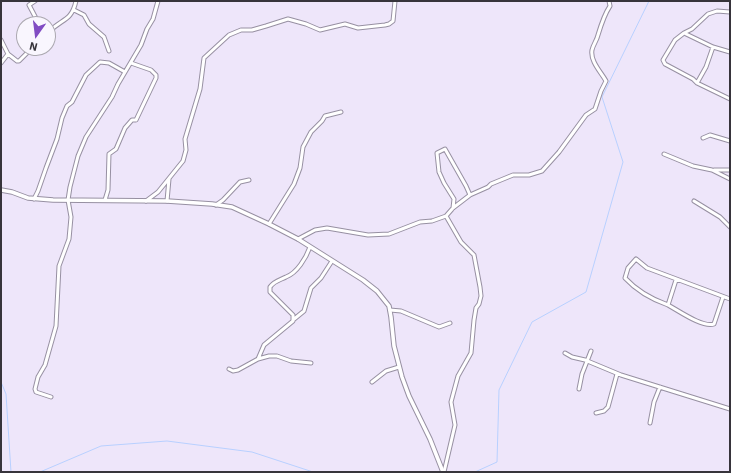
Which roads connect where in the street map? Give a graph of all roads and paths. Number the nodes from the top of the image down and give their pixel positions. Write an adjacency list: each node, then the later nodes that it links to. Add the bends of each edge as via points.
1 (35, 1): 8 (street, via 29,5)
2 (76, 1): 6 (street)
3 (158, 1): 17 (street, via 153,19)
4 (395, 1): 28 (street, via 393,21 385,25 358,28 346,24 320,30 291,19 229,35 204,58 200,89 185,139 185,154)
5 (609, 1): 32 (street, via 610,6 592,50 593,60 606,81 595,109 586,115 542,171 513,176)
6 (74, 10): 9 (street, via 70,17); 13 (street, via 84,15 89,24 104,38)
7 (730, 12): 10 (street, via 708,14)
8 (35, 16)
9 (56, 26)
10 (684, 33): 12 (street); 20 (street, via 674,40 662,60)
11 (1, 40): 15 (street)
12 (713, 47): 14 (street); 20 (street)
13 (109, 51)
14 (730, 52)
15 (8, 54): 16 (street, via 18,61); 18 (street)
16 (23, 56)
17 (131, 63): 19 (street); 35 (street, via 151,70 156,78 136,120 132,120 125,128 116,149 109,154 108,190)
18 (1, 64)
19 (125, 72): 33 (street, via 109,63 100,62 86,75 72,102 67,106); 34 (street, via 80,149)
20 (698, 83): 21 (street)
21 (730, 100)
22 (341, 112): 42 (street, via 325,116 311,132 303,147 300,168 294,184)
23 (703, 138): 24 (street, via 710,135)
24 (730, 141)
25 (664, 154): 26 (street, via 693,166)
26 (712, 170): 27 (street); 29 (street)
27 (730, 170)
28 (169, 178): 36 (street, via 158,192); 37 (street)
29 (730, 179)
30 (249, 180): 39 (street, via 240,182)
31 (1, 190): 33 (street)
32 (470, 195): 40 (street); 40 (street, via 445,149 437,153 444,183 454,199)
33 (34, 199): 34 (street)
34 (68, 200): 35 (street); 65 (street, via 70,234 59,266 56,326 35,389 36,392)
35 (105, 200): 36 (street)
36 (146, 201): 37 (street)
37 (167, 201): 39 (street)
38 (694, 201): 43 (street, via 720,217)
39 (216, 205): 42 (street, via 232,207)
40 (453, 208): 41 (street)
41 (446, 216): 44 (street, via 420,222 389,234 368,235 327,228 315,230); 69 (street, via 461,242 474,255 481,296 476,308 471,353 458,376 451,402 455,425)
42 (269, 224): 44 (street)
43 (730, 227)
44 (298, 239): 45 (street)
45 (310, 247): 46 (street); 52 (street, via 294,272 270,287 270,292 293,315)
46 (332, 261): 51 (street, via 377,291); 52 (street, via 311,288 304,311)
47 (676, 280): 48 (street); 50 (street); 50 (street, via 647,268 636,259 628,268 625,278 634,289)
48 (723, 297): 49 (street); 50 (street, via 714,324 710,325)
49 (730, 300)
50 (668, 305)
51 (390, 310): 53 (street, via 401,311 439,328); 59 (street)
52 (293, 320): 56 (street, via 264,345)
53 (450, 323)
54 (591, 351): 57 (street)
55 (565, 353): 57 (street)
56 (258, 360): 58 (street, via 277,356 291,361); 60 (street, via 238,370)
57 (588, 361): 61 (street); 64 (street)
58 (311, 363)
59 (399, 367): 62 (street, via 386,371); 69 (street)
60 (229, 369)
61 (617, 374): 63 (street); 67 (street, via 608,407)
62 (372, 382)
63 (660, 387): 66 (street); 68 (street)
64 (579, 389)
65 (51, 398)
66 (730, 409)
67 (596, 413)
68 (650, 423)
69 (443, 472)

